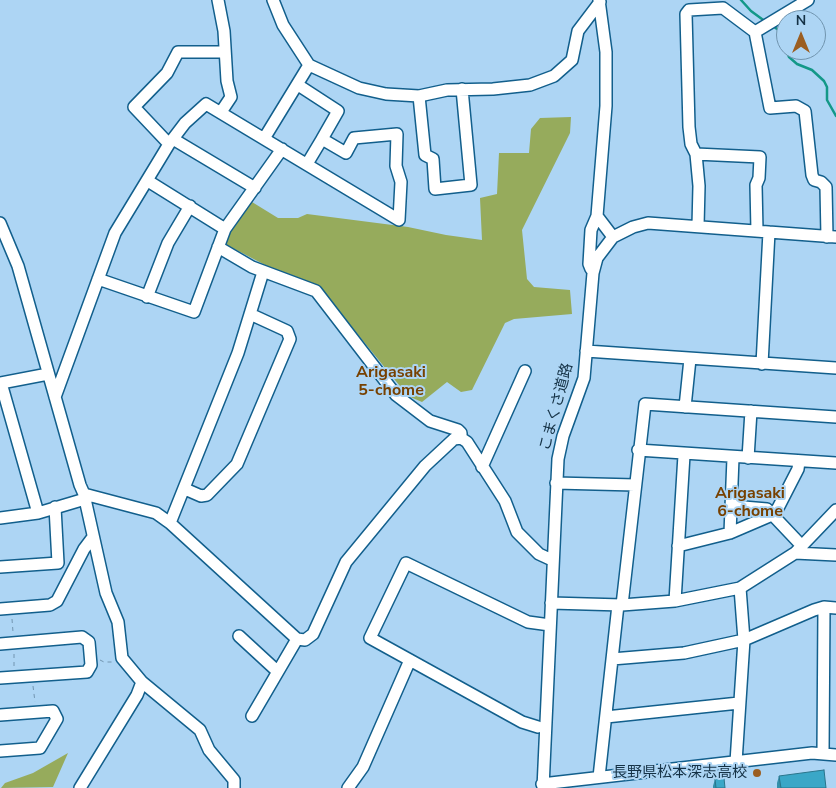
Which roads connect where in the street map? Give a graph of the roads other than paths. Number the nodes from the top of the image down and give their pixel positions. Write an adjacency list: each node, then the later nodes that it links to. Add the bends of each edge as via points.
1 (217, 0): 2 (street); 7 (street)
2 (228, 0)
3 (273, 0): 8 (street, via 283,25)
4 (808, 0): 6 (street)
5 (599, 1): 10 (street, via 578,32 572,60 554,76 530,85 493,90); 22 (street, via 607,84)
6 (755, 32): 17 (street, via 723,8 688,10 686,14 688,127); 29 (street, via 770,108 796,106 805,111 812,175 826,187)
7 (225, 52): 12 (street, via 232,97); 15 (street, via 178,52 167,72 134,107)
8 (309, 65): 9 (street); 11 (street, via 360,88)
9 (298, 85): 13 (street); 14 (street, via 338,111)
10 (462, 89): 11 (street); 11 (street, via 471,185 435,189 433,159 425,154)
11 (419, 96)
12 (221, 112): 13 (street); 15 (street, via 206,104 184,123)
13 (265, 137): 16 (street)
14 (322, 139): 18 (street); 18 (street, via 346,153 354,138 397,134 396,166 401,182 399,220)
15 (171, 142): 19 (street); 20 (street)
16 (282, 149): 18 (street); 20 (street)
17 (696, 154): 24 (street); 26 (street, via 760,157 756,185)
18 (308, 164)
19 (148, 181): 21 (street); 33 (street, via 115,233)
20 (255, 188): 25 (street)
21 (190, 206): 25 (street); 34 (street, via 168,243)
22 (597, 216): 28 (street); 32 (street, via 591,230 589,264)
23 (0, 223): 41 (street, via 18,266)
24 (698, 226): 26 (street, こまくさ道路); 28 (street, こまくさ道路, via 640,224)
25 (226, 230): 30 (street)
26 (757, 231): 27 (street, こまくさ道路)
27 (769, 232): 29 (street, こまくさ道路); 39 (street)
28 (612, 237): 32 (street, こまくさ道路, via 596,258)
29 (831, 237)
30 (218, 247): 31 (street); 34 (street, via 194,312)
31 (263, 272): 35 (street); 49 (street, via 316,291 396,395 430,421 458,430)
32 (593, 273): 36 (street, こまくさ道路)
33 (98, 279): 34 (street); 38 (street)
34 (147, 296)
35 (250, 314): 59 (street); 59 (street, via 287,331 290,339 238,464 207,495 201,496)
36 (586, 351): 37 (street); 57 (street, こまくさ道路, via 584,378 563,436)
37 (690, 359): 39 (street); 45 (street)
38 (67, 362): 41 (street); 44 (street)
39 (762, 364): 40 (street)
40 (836, 368)
41 (47, 370): 43 (street); 44 (street)
42 (525, 371): 56 (street)
43 (0, 382): 46 (street)
44 (55, 397): 60 (street)
45 (685, 407): 47 (street); 50 (street, via 644,404)
46 (4, 409): 64 (street)
47 (751, 411): 48 (street); 53 (street)
48 (836, 417)
49 (461, 438): 56 (street, via 467,442); 83 (street, via 454,439 425,466 358,547 346,562 313,634 305,640)
50 (638, 450): 51 (street); 58 (street)
51 (684, 455): 52 (street); 70 (street)
52 (733, 458): 53 (street); 61 (street)
53 (748, 458): 54 (street)
54 (799, 462): 55 (street); 65 (street)
55 (836, 463)
56 (482, 467): 73 (street, via 505,501 517,532 539,554)
57 (556, 483): 58 (street); 73 (street, こまくさ道路)
58 (635, 485): 78 (street)
59 (185, 489): 67 (street)
60 (86, 497): 62 (street); 67 (street, via 156,513); 69 (street)
61 (732, 506): 65 (street, via 767,510); 68 (street)
62 (55, 507): 64 (street); 74 (street, via 58,563)
63 (836, 510): 71 (street)
64 (38, 513): 66 (street)
65 (772, 515): 68 (street); 71 (street)
66 (0, 518)
67 (170, 523): 83 (street)
68 (730, 533): 70 (street)
69 (93, 537): 80 (street, via 57,601 50,605); 90 (street, via 106,593 118,622 122,658)
70 (678, 546): 76 (street)
71 (799, 550): 72 (street); 75 (street)
72 (836, 556)
73 (552, 560): 77 (street, こまくさ道路)
74 (0, 567)
75 (740, 588): 76 (street); 84 (street)
76 (675, 601): 78 (street)
77 (551, 603): 78 (street); 81 (street, こまくさ道路)
78 (620, 605): 86 (street)
79 (830, 608): 84 (street); 91 (street)
80 (0, 609)
81 (550, 625): 87 (street, via 528,622 406,563 370,638); 102 (street, こまくさ道路)
82 (239, 636): 88 (street)
83 (297, 639): 88 (street)
84 (744, 640): 86 (street, via 684,653); 92 (street)
85 (0, 644): 89 (street, via 82,637 89,642 92,665 87,672)
86 (612, 659): 95 (street)
87 (410, 660): 96 (street, via 522,722); 105 (street, via 363,767)
88 (277, 672): 94 (street)
89 (0, 678)
90 (142, 682): 103 (street); 104 (street, via 200,730 209,750 234,780)
91 (830, 682): 98 (street)
92 (739, 703): 95 (street); 100 (street)
93 (0, 715): 97 (street, via 53,711 57,719 40,748)
94 (252, 716)
95 (606, 717): 101 (street)
96 (538, 727)
97 (0, 751)
98 (822, 753): 99 (street); 100 (street)
99 (836, 756)
100 (736, 762): 101 (street)
101 (599, 776): 102 (street)
102 (542, 786)
103 (80, 788)
104 (234, 788)
105 (348, 788)

